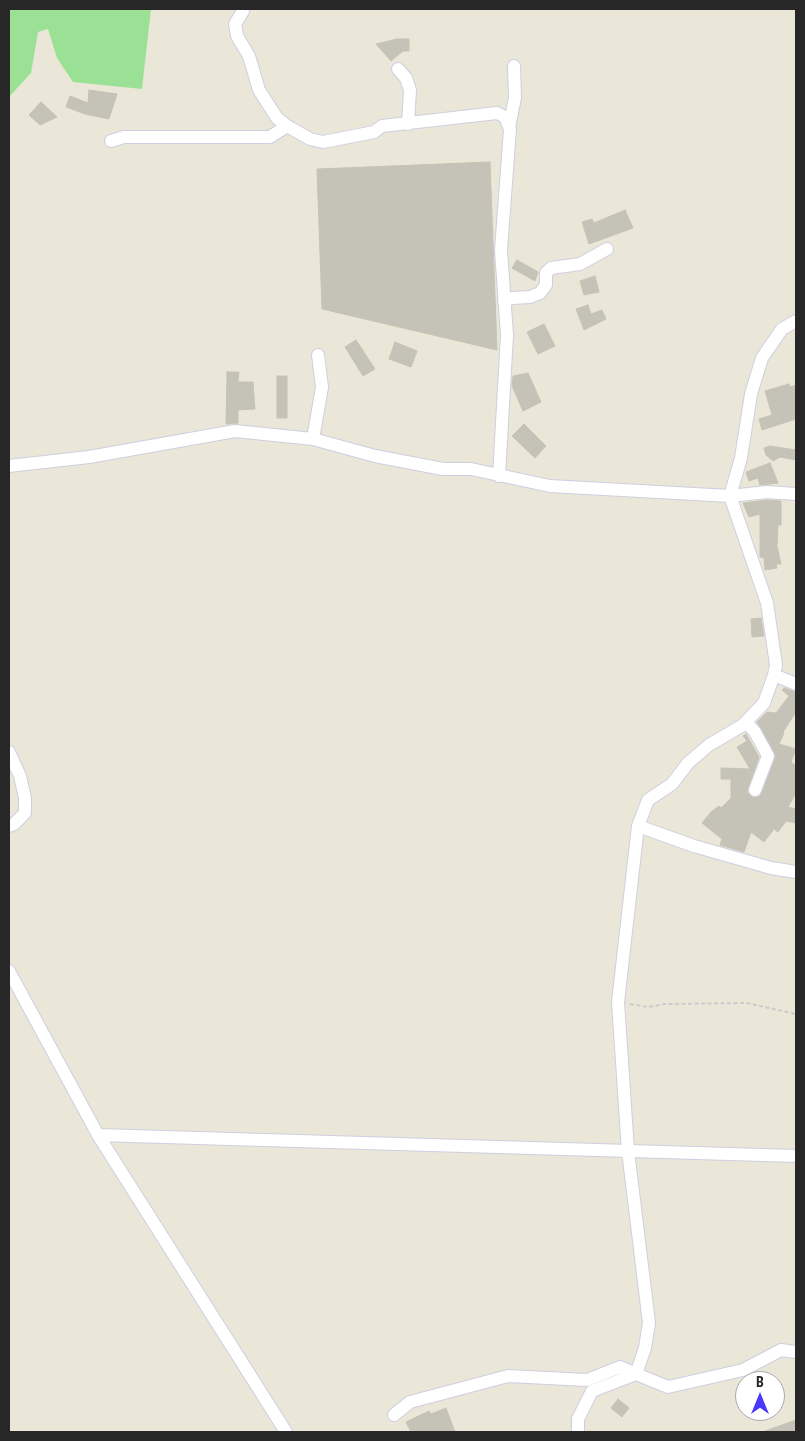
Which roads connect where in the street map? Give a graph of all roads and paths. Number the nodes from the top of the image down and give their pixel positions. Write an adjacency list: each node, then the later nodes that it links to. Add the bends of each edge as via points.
1 (243, 11): 5 (street, via 235,24 237,36 249,56 264,100)
2 (514, 66): 6 (street, via 515,98)
3 (398, 69): 4 (street, via 410,90)
4 (408, 124): 5 (street, via 382,126 374,132 323,142 310,139); 6 (street, via 497,113 505,117)
5 (287, 126): 7 (street, via 270,137 124,137)
6 (509, 126): 9 (street, via 502,250)
7 (111, 141)
8 (607, 249): 9 (street, via 580,264 551,268 546,273 546,285 540,293)
9 (504, 301): 14 (street, via 506,368)
10 (796, 321): 16 (street, via 782,329 762,358 751,394 741,458)
11 (318, 355): 12 (street, via 322,387)
12 (313, 439): 13 (street, via 235,431 89,457); 14 (street, via 375,456)
13 (9, 466)
14 (499, 476): 16 (street, via 550,486)
15 (796, 494): 16 (street, via 768,492)
16 (730, 496): 17 (street, via 766,603 776,664)
17 (774, 675): 18 (street); 19 (street, via 764,704)
18 (796, 684)
19 (746, 722): 21 (street, via 768,756); 23 (street, via 709,745 688,763 672,784 648,800)
20 (9, 752): 22 (street, via 20,776 25,798 25,813)
21 (755, 790)
22 (9, 826)
23 (638, 826): 24 (street, via 694,846); 26 (street)
24 (796, 872)
25 (9, 971): 28 (street)
26 (618, 1002): 27 (path, via 648,1008 665,1004 748,1003); 29 (street)
27 (796, 1014)
28 (98, 1135): 29 (street); 34 (street)
29 (628, 1151): 30 (street); 32 (street, via 649,1323)
30 (796, 1156)
31 (796, 1352): 32 (street, via 781,1350 743,1370 668,1387)
32 (636, 1374): 33 (street, via 620,1367 587,1380 508,1376 410,1402); 35 (street, via 592,1391 578,1419)
33 (394, 1415)
34 (286, 1432)
35 (578, 1432)

